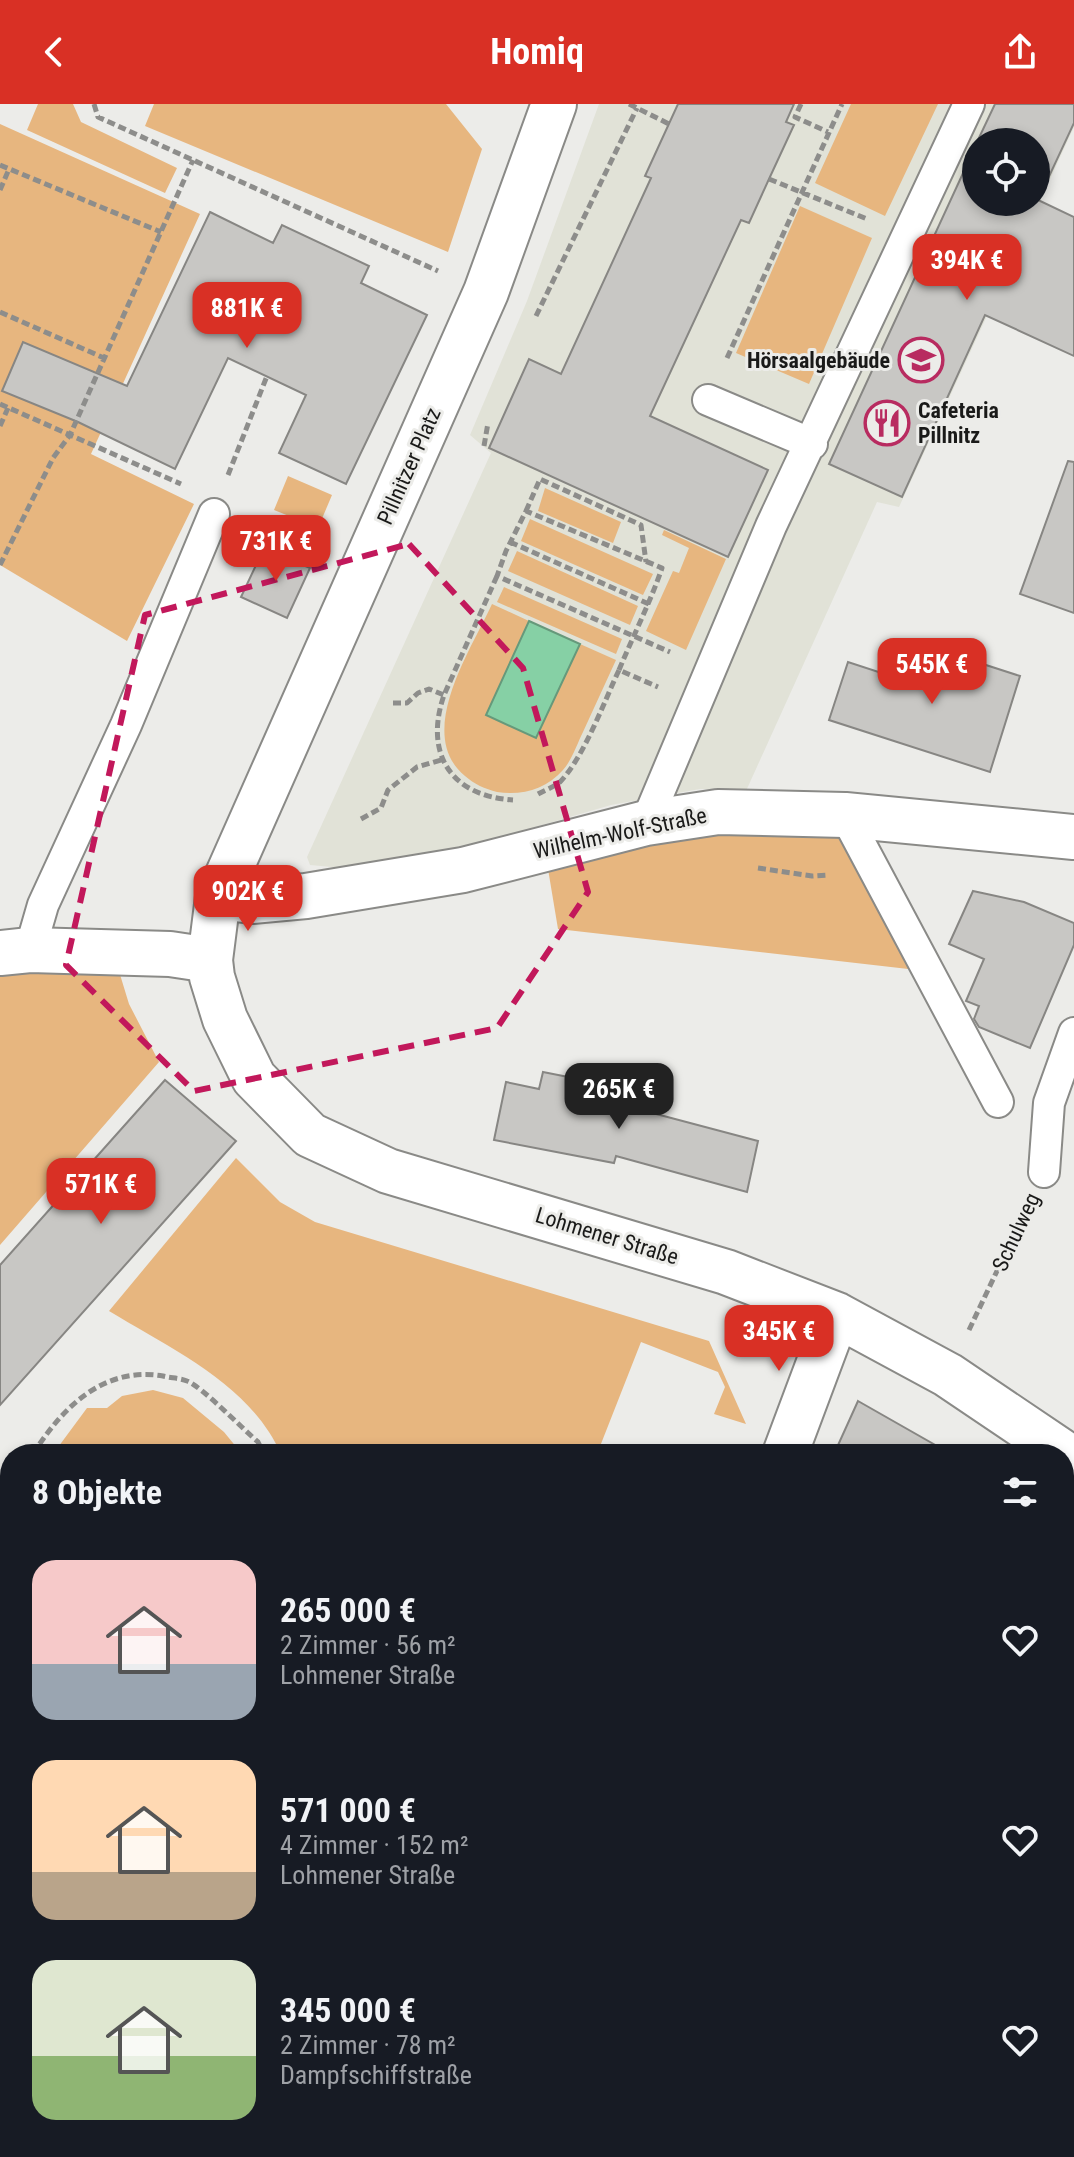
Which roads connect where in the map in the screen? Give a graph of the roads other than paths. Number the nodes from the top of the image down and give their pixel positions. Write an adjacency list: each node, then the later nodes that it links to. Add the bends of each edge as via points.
1 (554, 104): 9 (main road, Pillnitzer Platz, via 486,292)
2 (969, 104): 4 (lane)
3 (708, 400): 4 (lane)
4 (812, 444): 7 (lane, via 771,526)
5 (216, 508): 10 (lane, via 126,725 43,905)
6 (845, 815): 7 (main road, Wilhelm-Wolf-Straße, via 718,812); 8 (main road, Wilhelm-Wolf-Straße); 13 (lane)
7 (646, 823): 9 (main road, Wilhelm-Wolf-Straße, via 448,872 306,896 252,901)
8 (1073, 834)
9 (218, 897): 11 (main road, Pillnitzer Platz)
10 (15, 952): 11 (main road, via 170,954)
11 (210, 960): 15 (main road, Lohmener Straße, via 225,1019 254,1078 310,1135 388,1171 726,1272)
12 (1074, 1033): 14 (lane, Schulweg, via 1049,1103)
13 (998, 1102)
14 (1044, 1172)
15 (837, 1315): 16 (main road); 17 (main road, Lohmener Straße, via 948,1375)
16 (789, 1444)
17 (1050, 1444)

